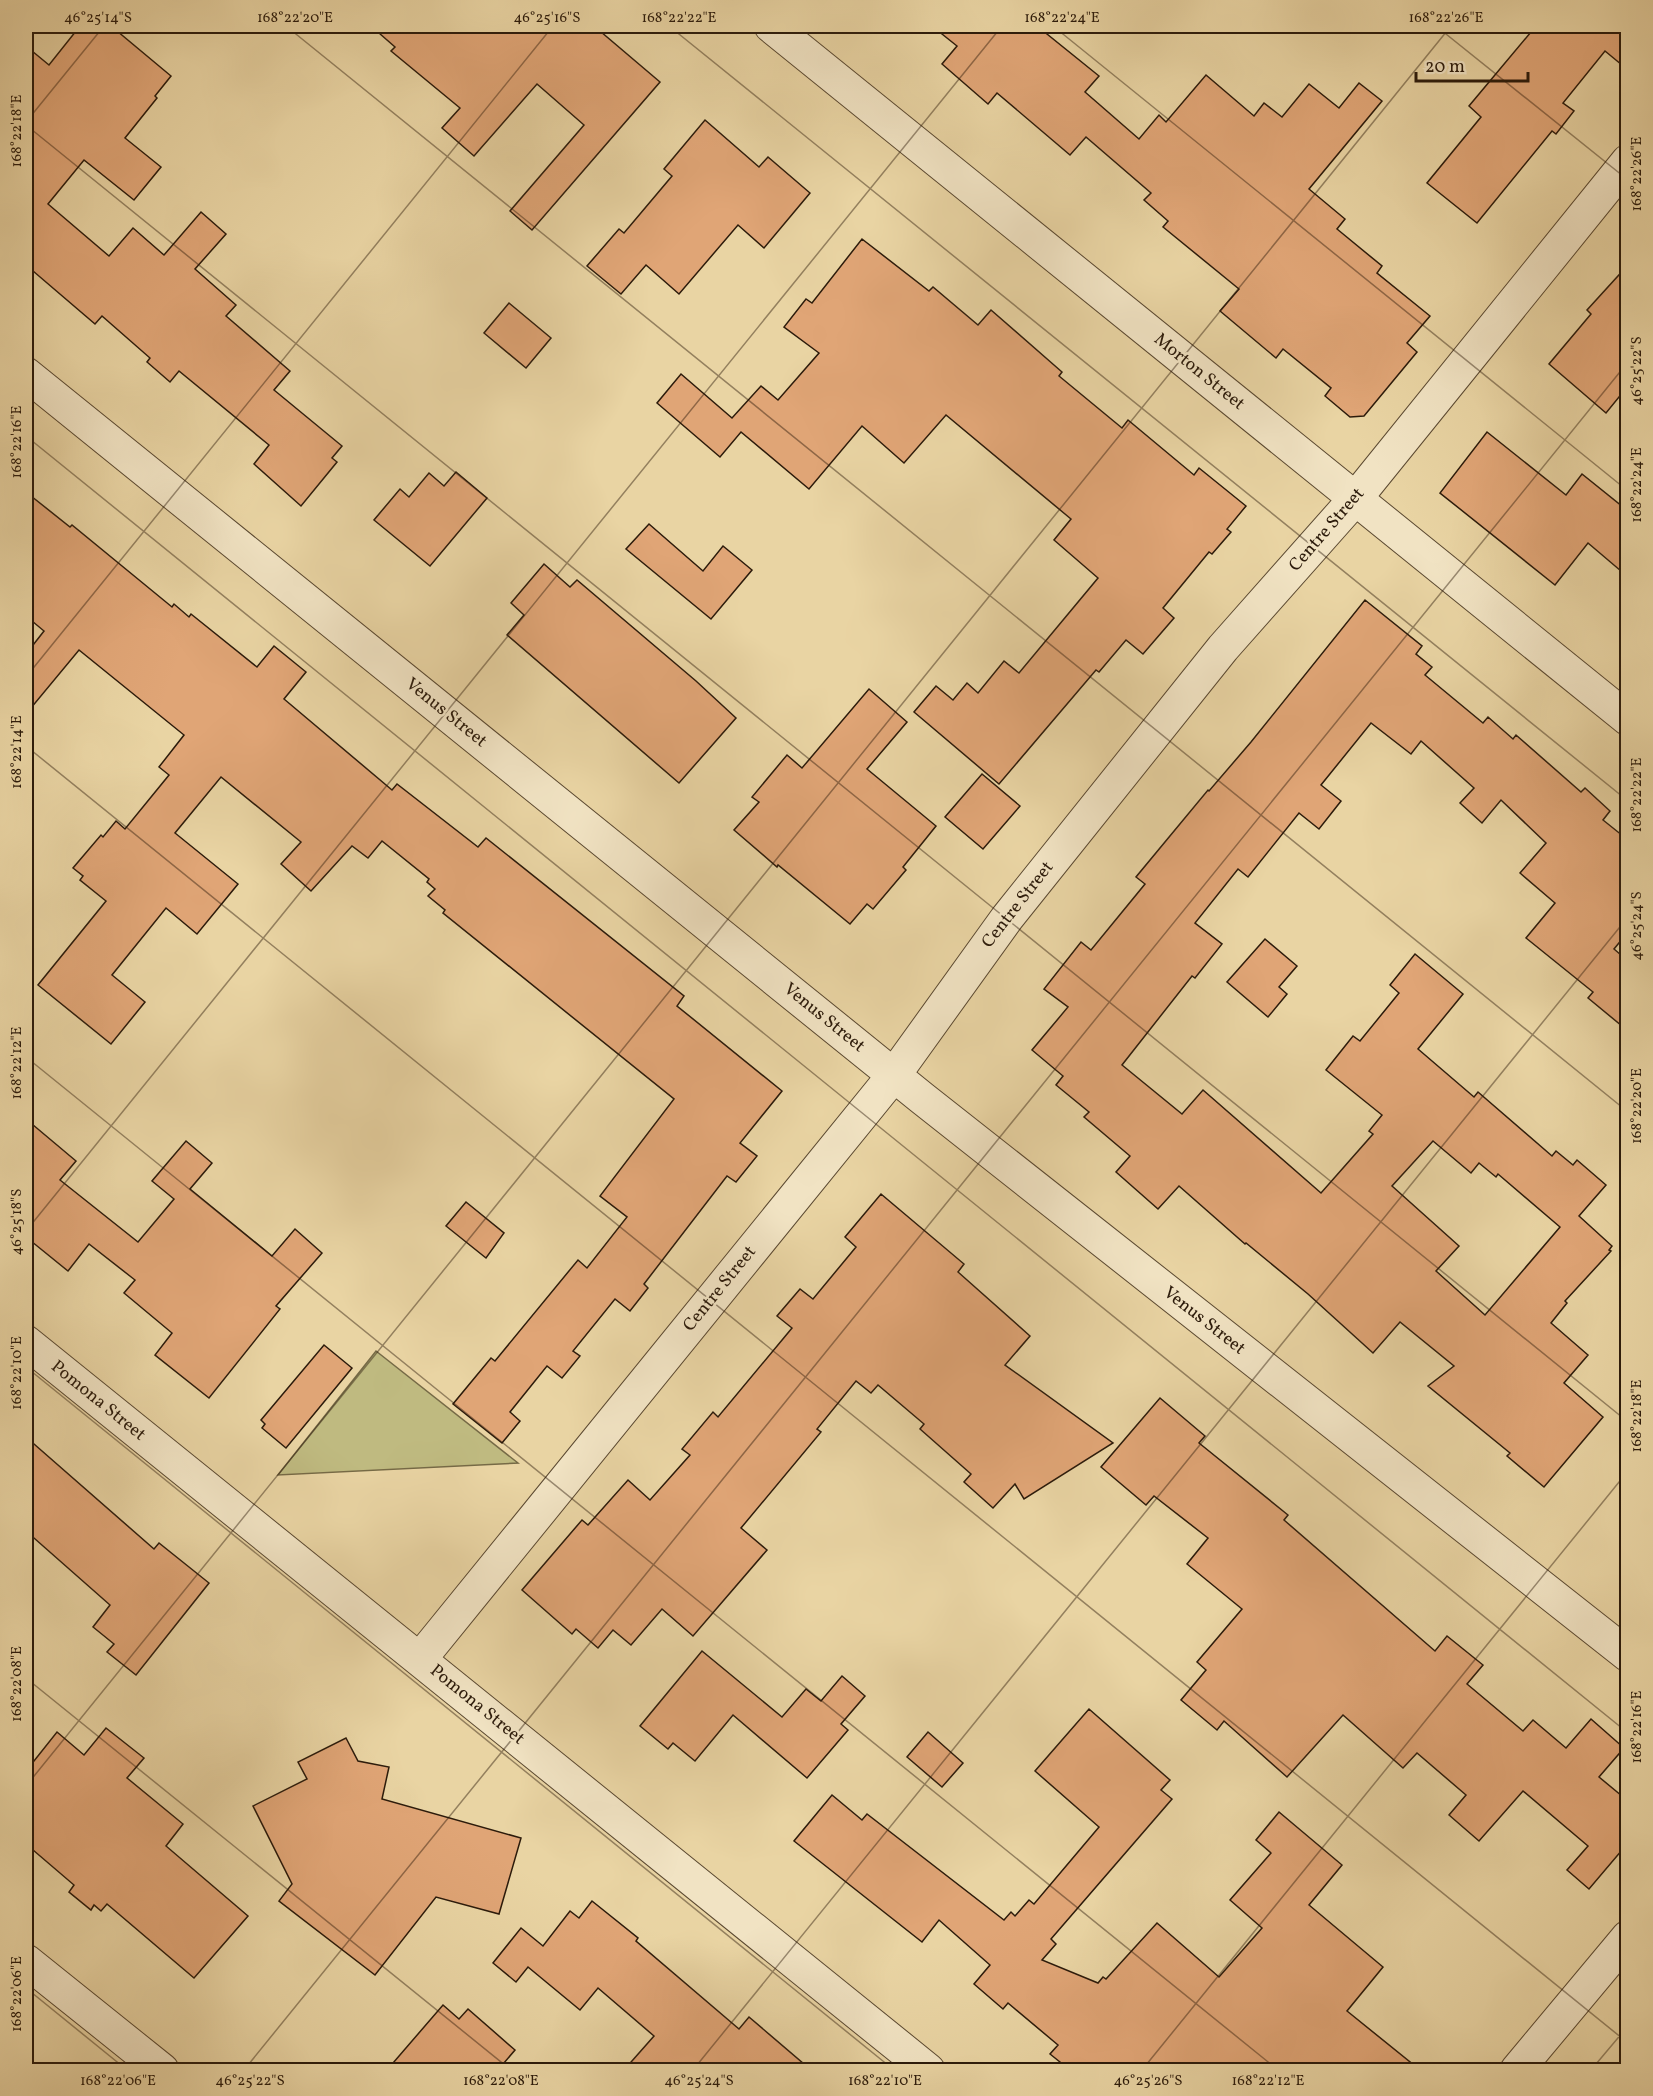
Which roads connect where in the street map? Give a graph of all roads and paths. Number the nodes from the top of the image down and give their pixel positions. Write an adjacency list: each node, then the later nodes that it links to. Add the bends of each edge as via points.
1 (771, 26): 4 (street, Morton Street)
2 (1628, 161): 4 (street, Centre Street)
3 (26, 374): 6 (street, Venus Street)
4 (1355, 499): 5 (street, Morton Street); 6 (street, Centre Street, via 1223,648 1007,918)
5 (1628, 719)
6 (894, 1075): 8 (street, Venus Street); 9 (street, Centre Street)
7 (26, 1342): 9 (street, Pomona Street)
8 (1628, 1655)
9 (420, 1659): 13 (street, Pomona Street)
10 (1628, 1937): 14 (street)
11 (26, 1961): 12 (street)
12 (162, 2070)
13 (928, 2070)
14 (1517, 2070)

